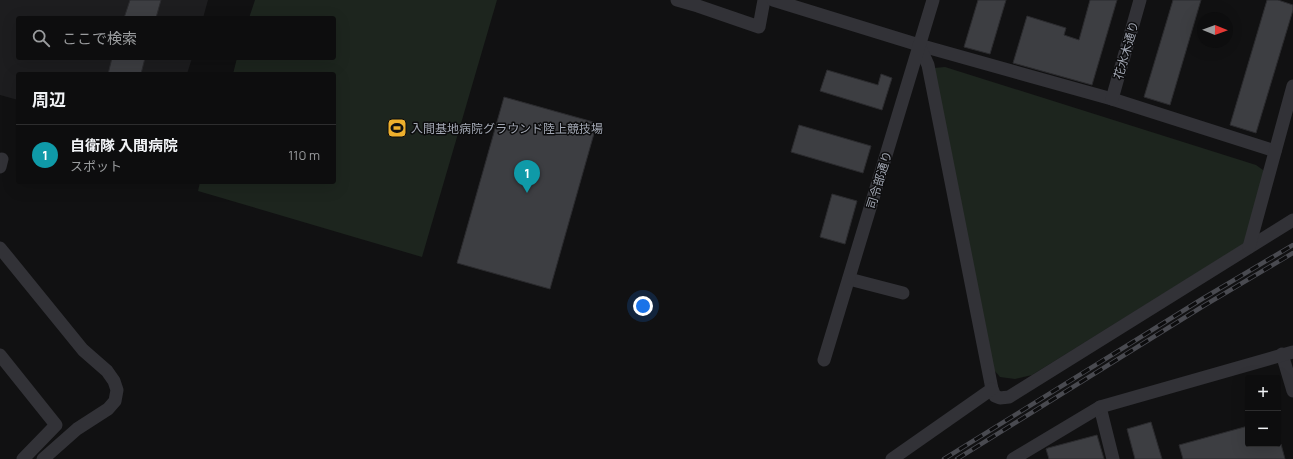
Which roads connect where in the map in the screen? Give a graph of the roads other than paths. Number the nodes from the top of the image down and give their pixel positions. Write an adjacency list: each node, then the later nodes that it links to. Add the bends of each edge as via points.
1 (677, 0): 2 (street, via 759,27)
2 (764, 0)
3 (773, 0): 6 (street)
4 (933, 0): 6 (street, 司令部通り)
5 (1140, 0): 8 (street, 花水木通り)
6 (919, 45): 8 (street); 13 (street, 司令部通り); 18 (street, via 928,66)
7 (1293, 86): 9 (street)
8 (1112, 99): 9 (street)
9 (1275, 150): 11 (street)
10 (1293, 220): 11 (street)
11 (1249, 247): 18 (street, via 1009,397 995,396)
12 (0, 248): 22 (street, via 83,350 107,371 117,390 115,401 108,409 77,429)
13 (849, 279): 14 (street); 17 (street, 司令部通り)
14 (903, 293)
15 (1288, 353): 19 (street); 20 (street)
16 (0, 354): 21 (street, via 56,425)
17 (824, 360)
18 (992, 389): 23 (street)
19 (1293, 391)
20 (1100, 407): 24 (street); 25 (street)
21 (23, 459)
22 (43, 459)
23 (892, 459)
24 (1013, 459)
25 (1114, 459)

